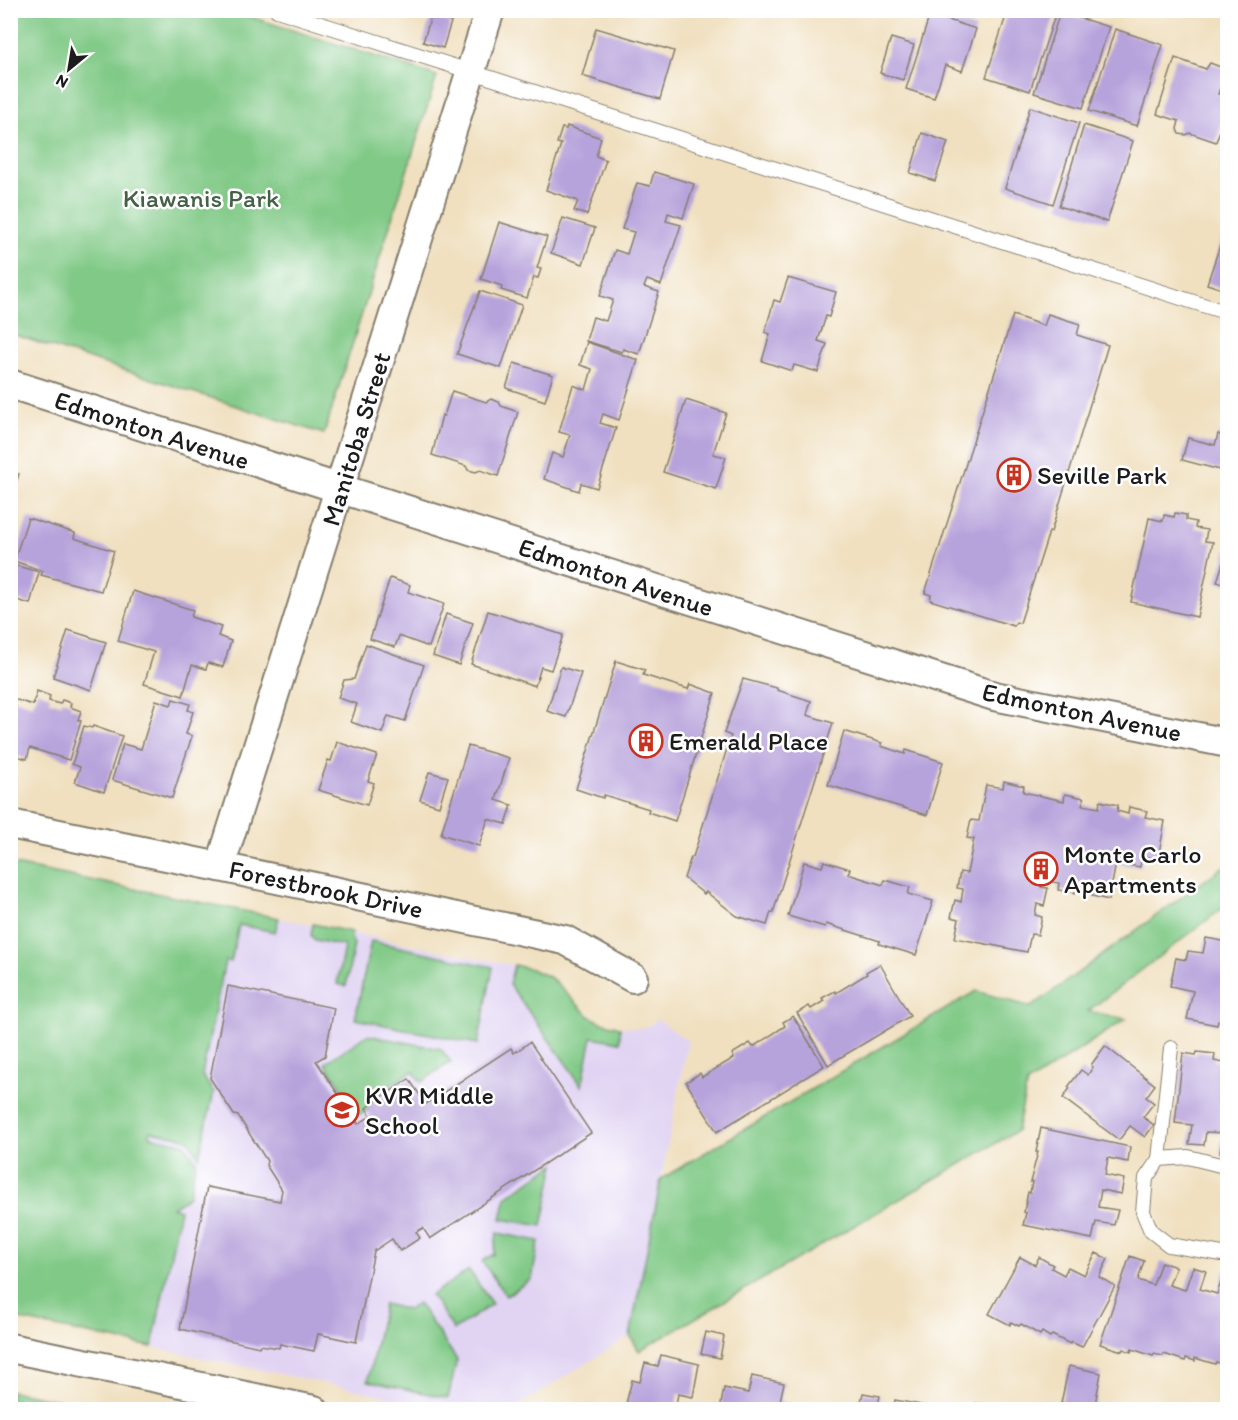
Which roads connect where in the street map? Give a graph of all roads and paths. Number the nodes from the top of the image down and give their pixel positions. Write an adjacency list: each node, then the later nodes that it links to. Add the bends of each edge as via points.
1 (276, 10): 3 (lane)
2 (490, 10): 3 (street, Manitoba Street)
3 (471, 72): 4 (lane); 6 (street, Manitoba Street)
4 (1227, 313)
5 (10, 384): 6 (street, Edmonton Avenue)
6 (340, 490): 7 (street, Edmonton Avenue, via 994,696); 9 (street, Manitoba Street)
7 (1227, 742)
8 (10, 824): 9 (street, Forestbrook Drive)
9 (220, 867): 10 (street, Forestbrook Drive, via 565,940)
10 (633, 978)
11 (1171, 1048): 12 (lane)
12 (1159, 1159): 13 (lane, via 1188,1156); 14 (lane, via 1146,1178 1143,1212 1151,1231 1169,1245)
13 (1227, 1167)
14 (1227, 1256)
15 (10, 1348): 16 (street)
16 (314, 1410)

